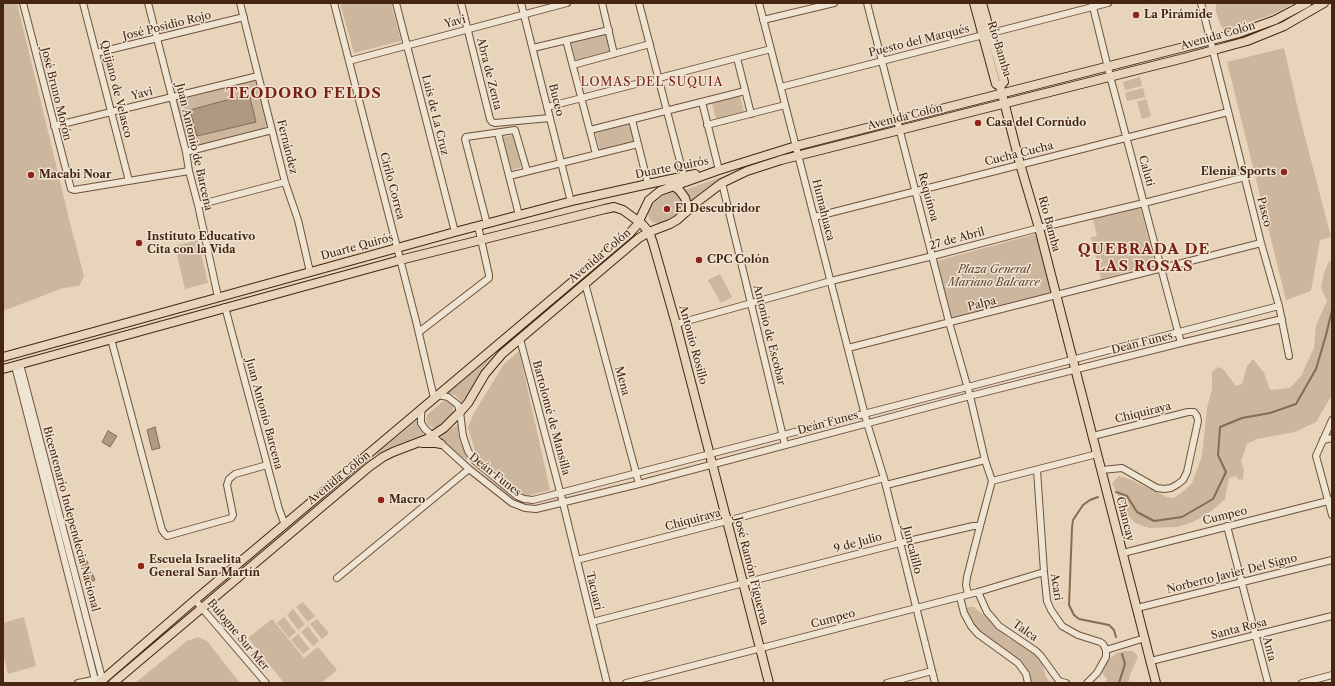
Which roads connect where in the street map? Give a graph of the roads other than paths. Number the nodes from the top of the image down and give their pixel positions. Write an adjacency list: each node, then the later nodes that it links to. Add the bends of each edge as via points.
1 (23, 3): 64 (street, José Bruno Morón)
2 (83, 3): 36 (street, Quijano de Velasco)
3 (148, 3): 28 (street, Juan Antonio de Barcena)
4 (240, 3): 23 (street, Fernández)
5 (334, 3): 39 (street, Cirilo Correa)
6 (396, 3): 32 (street, Luis de La Cruz)
7 (461, 3): 25 (street, Abra de Zenta)
8 (521, 3): 22 (street, Buceo)
9 (567, 3): 22 (street, Yavi)
10 (602, 3): 26 (street)
11 (639, 3): 31 (street)
12 (759, 3): 24 (street, Humahuaca)
13 (834, 3): 24 (street)
14 (867, 3): 40 (street, Requínoa)
15 (974, 3): 27 (main road, Río Bamba)
16 (982, 3): 27 (main road, Río Bamba)
17 (1108, 3): 21 (street, Puesto del Marqués)
18 (1201, 3): 30 (street, Pasco)
19 (1307, 3): 30 (main road, Avenida Colón, via 1257,28)
20 (1324, 3): 35 (main road, Avenida Colón, via 1272,32)
21 (1093, 5): 27 (street, Puesto del Marqués); 42 (street, Caluti)
22 (524, 14): 25 (street, Yavi); 33 (street, Buceo)
23 (244, 17): 28 (street, José Posidio Rojo); 43 (street, Fernández)
24 (764, 20): 34 (street, Humahuaca)
25 (468, 28): 32 (street, Yavi); 60 (street, Abra de Zenta, via 492,122)
26 (609, 30): 29 (street); 37 (street)
27 (987, 35): 40 (street, Puesto del Marqués); 46 (main road, Río Bamba, via 1004,82)
28 (157, 39): 36 (street, José Posidio Rojo); 50 (street, Juan Antonio de Barcena)
29 (566, 40): 33 (street); 41 (street)
30 (1210, 41): 35 (street, Pasco); 42 (main road, Avenida Colón)
31 (650, 44): 37 (street); 45 (street)
32 (407, 45): 39 (street, Yavi); 100 (street, Luis de La Cruz)
33 (533, 48): 55 (street, Buceo)
34 (771, 49): 38 (street); 47 (street, Humahuaca)
35 (1213, 50): 44 (main road, Avenida Colón); 58 (street, Pasco)
36 (96, 53): 57 (street, Quijano de Velasco)
37 (614, 54): 41 (street)
38 (737, 58): 45 (street); 48 (street)
39 (349, 61): 104 (street, Cirilo Correa)
40 (882, 61): 47 (street, Puesto del Marqués); 62 (street, Requínoa)
41 (572, 65): 51 (street)
42 (1108, 67): 44 (street, Caluti); 49 (main road, Avenida Colón)
43 (258, 76): 50 (street, Yavi); 66 (street, Fernández)
44 (1110, 76): 53 (main road, Avenida Colón); 69 (street, Caluti)
45 (659, 78): 51 (street); 56 (street)
46 (1000, 86): 49 (main road, Rio Bamba)
47 (781, 87): 54 (street, Humahuaca)
48 (745, 91): 52 (street); 59 (street)
49 (1003, 94): 53 (main road, Rio Bamba); 62 (main road, Avenida Colón)
50 (172, 97): 57 (street, Yavi); 72 (street, Juan Antonio de Barcena)
51 (581, 98): 55 (street); 67 (street)
52 (702, 102): 56 (street); 63 (street)
53 (1005, 104): 65 (main road, Avenida Colón); 76 (main road, Rio Bamba)
54 (785, 105): 59 (street); 71 (street, Humahuaca)
55 (547, 107): 60 (street, Buceo)
56 (667, 111): 61 (street); 81 (street)
57 (111, 112): 64 (street, Yavi); 84 (street, Quijano de Velasco)
58 (1228, 112): 69 (street, Cucha Cucha); 82 (street, Pasco)
59 (751, 114): 63 (street)
60 (550, 118): 75 (street, Buceo)
61 (632, 120): 67 (street); 70 (street)
62 (897, 120): 65 (street, Requínoa); 71 (main road, Avenida Colón)
63 (707, 125): 77 (street)
64 (54, 126): 84 (street, José Bruno Morón, via 71,189)
65 (899, 129): 74 (main road, Avenida Colón); 89 (street, Requínoa)
66 (272, 130): 72 (street); 85 (street, Fernández)
67 (590, 130): 73 (street)
68 (498, 133): 79 (street, via 516,131); 80 (street); 97 (street, via 465,139)
69 (1127, 138): 76 (street, Cucha Cucha); 91 (street, Caluti)
70 (638, 144): 73 (street); 87 (street)
71 (796, 146): 74 (street, Humahuaca); 77 (main road, Avenida Colón)
72 (186, 152): 78 (street, Juan Antonio de Barcena)
73 (596, 154): 75 (street)
74 (798, 155): 86 (main road, Avenida Colón, via 747,171); 95 (street, Humahuaca)
75 (561, 163): 79 (street); 90 (street, Buceo)
76 (1020, 164): 89 (street, Cucha Cucha); 99 (main road, Rio Bamba)
77 (719, 170): 81 (main road, Duarte Quirós); 88 (main road, Avenida Colón)
78 (189, 171): 84 (street); 92 (street, Juan Antonio de Barcena)
79 (527, 171): 80 (street)
80 (509, 176): 94 (street)
81 (684, 177): 83 (main road, Duarte Quirós); 88 (street)
82 (1245, 177): 91 (street, 27 de Abril); 103 (street, Pasco)
83 (666, 180): 87 (main road, Duarte Quirós); 88 (main road)
84 (128, 181)
85 (285, 182): 92 (street); 108 (street, Fernández, via 298,220)
86 (722, 183): 93 (main road, Avenida Colón); 113 (street, Antonio de Escobar)
87 (648, 184): 90 (main road, Duarte Quirós)
88 (674, 186): 93 (main road, via 685,198); 96 (main road, Avenida Colón, via 660,191 653,197)
89 (916, 191): 95 (street, Cucha Cucha); 105 (street, Requínoa)
90 (571, 202): 94 (main road, Duarte Quirós)
91 (1144, 203): 99 (street, 27 de Abril); 107 (street, Caluti)
92 (198, 205): 112 (street, Juan Antonio de Barcena)
93 (686, 212): 101 (main road, Avenida Colón, via 670,224)
94 (519, 215): 97 (main road, Duarte Quirós)
95 (814, 218): 109 (street, Humahuaca)
96 (638, 221): 101 (main road); 102 (main road, via 619,208 609,208); 133 (main road, Avenida Colón, via 629,234)
97 (487, 224): 98 (main road, Duarte Quirós)
98 (478, 226): 100 (main road, Duarte Quirós); 102 (street)
99 (1039, 228): 105 (street, 27 de Abril); 111 (main road, Rio Bamba)
100 (454, 232): 104 (main road, Duarte Quirós)
101 (649, 232): 110 (main road, Avenida Colón); 118 (main road, Antonio Rosillo)
102 (481, 240): 106 (main road); 119 (street, via 489,278)
103 (1261, 243): 107 (street, Palpa); 114 (street, Pasco)
104 (397, 248): 106 (street, Cirilo Correa); 108 (main road, Duarte Quirós)
105 (933, 256): 109 (street, 27 de Abril); 117 (street, Requínoa)
106 (400, 260): 115 (main road); 119 (street, Cirilo Correa)
107 (1162, 268): 111 (street, Palpa); 120 (street, Caluti)
108 (310, 272): 112 (main road, Duarte Quirós)
109 (831, 281): 113 (street, 27 de Abril); 124 (street, Humahuaca)
110 (585, 283): 122 (main road, Avenida Colón); 155 (street, Mena)
111 (1056, 295): 117 (street, Palpa); 127 (main road, Rio Bamba)
112 (218, 297): 126 (main road, Duarte Quirós)
113 (751, 304): 118 (street, 27 de Abril); 139 (street, Antonio de Escobar)
114 (1279, 306): 116 (street, Pasco); 120 (street, Deán Funes)
115 (226, 307): 121 (main road); 151 (street, Juan Antonio Barcena)
116 (1282, 319): 123 (street, Deán Funes); 125 (street, Pasco)
117 (949, 322): 124 (street, Palpa); 131 (street, Requínoa)
118 (676, 324): 147 (main road, Antonio Rosillo)
119 (419, 332): 133 (street, Cirilo Correa)
120 (1179, 332): 123 (street, Caluti); 127 (street, Deán Funes)
121 (111, 339): 128 (main road); 151 (street, via 165,534 168,536 231,518 233,515 227,485 229,479 235,474)
122 (520, 339): 135 (main road, Avenida Colón, via 495,361); 160 (street, Bartolomé de Mansilla)
123 (1181, 343): 130 (street, Deán Funes)
124 (848, 348): 136 (street, Humahuaca)
125 (1289, 356)
126 (3, 357)
127 (1073, 360): 130 (main road, Chancay); 131 (street, Deán Funes)
128 (18, 365): 129 (main road); 170 (street, Bicentenario Independecia Nacional); 174 (street, Bicentenario Independecia Nacional)
129 (3, 369)
130 (1075, 370): 132 (street, Deán Funes); 141 (main road, Chancay)
131 (967, 387): 132 (street, Requínoa); 136 (street, Deán Funes)
132 (970, 396): 138 (street, Deán Funes); 149 (street)
133 (436, 397): 134 (main road, Avenida Colón); 135 (street, via 448,397 458,405)
134 (422, 408): 140 (street, Deán Funes, via 421,423); 165 (main road, Avenida Colón)
135 (460, 412): 140 (main road, Avenida Colón); 160 (street, Deán Funes, via 463,436 471,456 517,496 533,500)
136 (865, 414): 138 (street, Humahuaca); 139 (street, Deán Funes)
137 (1332, 420): 143 (street)
138 (867, 423): 146 (street, Deán Funes); 156 (street, Juncalillo)
139 (783, 435): 146 (street, Antonio de Escobar); 147 (street, Deán Funes)
140 (433, 436): 144 (main road, Avenida Colón); 145 (street, Deán Funes)
141 (1093, 436): 148 (main road, Chancay); 154 (street, Chiquiraya, via 1188,412 1194,412 1197,416 1187,472 1178,484 1170,488 1157,488 1122,468)
142 (1332, 438): 143 (street)
143 (1323, 440): 161 (street, via 1316,456)
144 (416, 444): 145 (main road); 182 (main road, Avenida Colón, via 383,457 369,467)
145 (441, 444): 152 (street, Deán Funes)
146 (785, 445): 150 (street, Deán Funes)
147 (710, 454): 150 (main road, Antonio Rosillo); 155 (street, Deán Funes)
148 (1097, 454): 153 (street); 154 (main road, Chancay)
149 (985, 460): 157 (street); 159 (street)
150 (713, 464): 158 (street, Deán Funes); 164 (main road, José Ramón Figueroa)
151 (267, 465): 165 (street, Juan Antonio Barcena)
152 (469, 469): 162 (street, Deán Funes, via 519,507 530,509); 175 (street)
153 (1037, 470): 157 (street); 173 (street, Acari)
154 (1102, 470): 169 (main road, Chancay)
155 (637, 473): 158 (street, Mena); 160 (street, Deán Funes)
156 (884, 478): 159 (street, Juncalillo); 164 (street, Chiquiraya)
157 (992, 481): 166 (street)
158 (639, 484): 162 (street, Deán Funes)
159 (886, 485): 168 (street, Juncalillo)
160 (560, 493): 162 (street, Bartolomé de Mansilla)
161 (1330, 500): 163 (street); 167 (street, Cumpeo)
162 (563, 503): 171 (street, Tacuarí)
163 (1332, 515)
164 (727, 521): 171 (street, Chiquiraya); 177 (main road, José Ramón Figueroa)
165 (284, 525): 181 (main road, Avenida Colón)
166 (980, 526): 168 (street, 9 de Julio); 179 (street, via 967,577)
167 (1227, 526): 169 (street, Cumpeo); 176 (street, Anta)
168 (900, 543): 177 (street, 9 de Julio); 183 (street, Juncalillo)
169 (1123, 553): 184 (main road, Chancay)
170 (62, 554): 174 (street); 194 (street, Bicentenario Independecia Nacional)
171 (577, 560): 186 (street, Tacuarí)
172 (1332, 560): 176 (street, Norberto Javier Del Signo)
173 (1044, 572): 178 (street, Cumpeo); 190 (street, Acari, via 1047,601 1056,619 1067,629 1100,642)
174 (75, 573): 194 (street, Bicentenario Independecia Nacional)
175 (338, 578)
176 (1242, 583): 184 (street, Norberto Javier Del Signo); 187 (street, Anta)
177 (742, 584): 186 (street, 9 de Julio); 189 (main road, José Ramón Figueroa)
178 (978, 592): 179 (street, Cumpeo); 204 (street, Talca, via 988,612 999,626 1036,651 1059,681)
179 (968, 594): 180 (street, Cumpeo)
180 (960, 597): 183 (street, Cumpeo); 203 (street, via 971,626 1018,663 1026,674)
181 (195, 600): 182 (street, Bulogne Sur Mer); 194 (main road, Avenida Colón)
182 (202, 608): 196 (main road, Avenida Colón); 197 (street, Bulogne Sur Mer)
183 (916, 608): 189 (street, Cumpeo); 192 (street, Juncalillo)
184 (1137, 608): 188 (main road, Chancay)
185 (1332, 616): 187 (street, Santa Rosa)
186 (592, 622): 198 (street, Tacuarí)
187 (1255, 635): 191 (street, Santa Rosa); 207 (street, Anta)
188 (1145, 638): 190 (street); 191 (main road, Chancay)
189 (759, 648): 199 (street, Cumpeo); 200 (main road, José Ramón Figueroa)
190 (1106, 650): 205 (street, via 1106,657 1097,673)
191 (1151, 661): 206 (main road, Chancay)
192 (932, 671): 201 (street); 202 (street, Juncalillo)
193 (1332, 675): 208 (street)
194 (100, 680): 195 (street)
195 (78, 683)
196 (113, 683)
197 (266, 683)
198 (606, 683)
199 (626, 683)
200 (769, 683)
201 (887, 683)
202 (935, 683)
203 (1028, 683)
204 (1066, 683)
205 (1087, 683)
206 (1156, 683)
207 (1268, 683)
208 (1302, 683)

